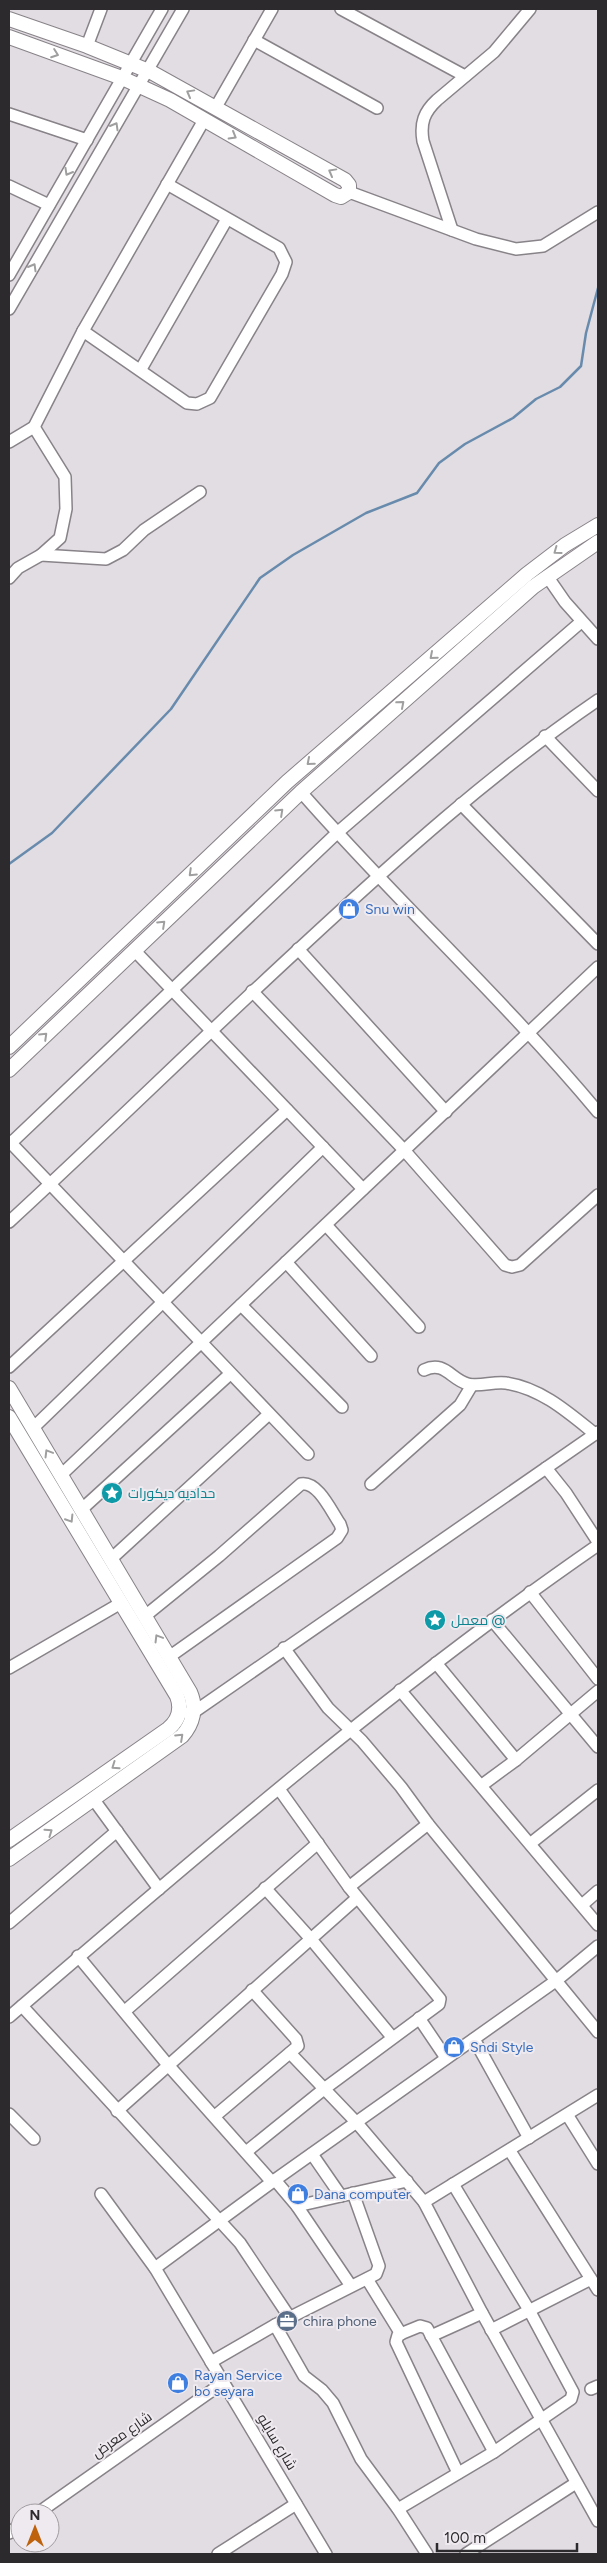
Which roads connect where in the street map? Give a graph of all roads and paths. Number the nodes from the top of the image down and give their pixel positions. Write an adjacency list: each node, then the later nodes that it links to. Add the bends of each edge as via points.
1 (101, 9): 10 (street)
2 (162, 9): 11 (street)
3 (183, 9): 12 (street)
4 (272, 9): 9 (street)
5 (341, 9): 13 (street)
6 (530, 9): 13 (street, via 494,52)
7 (9, 19): 10 (main road)
8 (9, 37): 14 (main road, one-way to 14)
9 (254, 40): 16 (street); 17 (street)
10 (87, 46): 11 (main road)
11 (131, 63): 12 (main road); 14 (street)
12 (147, 70): 15 (street); 16 (main road, one-way to 12)
13 (465, 76): 27 (street, via 429,108 421,129)
14 (122, 78): 15 (main road); 20 (street)
15 (138, 85): 19 (main road); 29 (street, one-way to 15)
16 (216, 107): 23 (main road, one-way to 16, via 345,180)
17 (377, 108)
18 (9, 114): 20 (street)
19 (204, 120): 21 (street); 23 (main road, one-way to 23, via 335,195 341,197)
20 (86, 140): 24 (street, one-way to 24)
21 (167, 184): 26 (street); 30 (street)
22 (9, 186): 24 (street)
23 (349, 192): 27 (street)
24 (49, 205): 28 (street)
25 (598, 212): 27 (street, via 562,236 529,249 503,248)
26 (228, 219): 31 (street); 31 (street, via 279,248 286,262 210,398 197,404 187,403)
27 (452, 230)
28 (9, 275)
29 (9, 309)
30 (83, 331): 31 (street); 32 (street)
31 (140, 369)
32 (34, 427): 33 (street); 37 (street, via 65,477 66,509 60,538)
33 (9, 442)
34 (200, 492): 37 (street, via 144,530 123,550 106,559)
35 (598, 525): 57 (main road, one-way to 57, via 527,574 287,782)
36 (598, 542): 38 (main road)
37 (41, 555): 39 (street, via 18,568)
38 (548, 576): 40 (street); 45 (main road, one-way to 38)
39 (9, 578)
40 (581, 622): 41 (street); 47 (street)
41 (598, 639)
42 (598, 700): 43 (street)
43 (545, 736): 44 (street); 46 (street)
44 (598, 791)
45 (301, 792): 47 (street); 51 (main road, one-way to 45)
46 (461, 804): 48 (street); 49 (street)
47 (337, 833): 48 (street); 53 (street)
48 (378, 875): 50 (street); 56 (street)
49 (598, 944)
50 (298, 949): 54 (street); 60 (street)
51 (134, 950): 53 (street); 58 (main road, one-way to 51)
52 (598, 967): 56 (street)
53 (171, 989): 55 (street); 62 (street)
54 (252, 991): 55 (street); 64 (street)
55 (211, 1031): 59 (street); 65 (street)
56 (530, 1032): 60 (street); 61 (street)
57 (9, 1047)
58 (9, 1070)
59 (287, 1110): 63 (street); 70 (street)
60 (446, 1112): 64 (street)
61 (598, 1112)
62 (10, 1142): 65 (street)
63 (323, 1148): 66 (street); 72 (street)
64 (404, 1150): 66 (street); 67 (street, via 508,1266 520,1265)
65 (49, 1185): 68 (street); 70 (street)
66 (363, 1189): 69 (street)
67 (598, 1195)
68 (9, 1222)
69 (326, 1225): 71 (street); 74 (street)
70 (122, 1261): 72 (street); 77 (street)
71 (286, 1262): 73 (street); 76 (street)
72 (162, 1303): 75 (street); 85 (street)
73 (241, 1305): 75 (street); 82 (street)
74 (419, 1327)
75 (200, 1343): 79 (street); 89 (street)
76 (371, 1356)
77 (9, 1367)
78 (424, 1370): 80 (street, via 434,1366 444,1368 462,1382)
79 (230, 1374): 83 (street); 91 (street)
80 (472, 1385): 86 (street, via 498,1382 525,1388 561,1406); 90 (street, via 460,1405)
81 (9, 1388): 85 (main road)
82 (342, 1407)
83 (269, 1414): 87 (street); 93 (street)
84 (9, 1418): 95 (main road, one-way to 95)
85 (33, 1428): 89 (main road, one-way to 85)
86 (597, 1433): 88 (street)
87 (308, 1454)
88 (546, 1468): 92 (street); 98 (street)
89 (61, 1475): 91 (main road)
90 (371, 1484)
91 (82, 1509): 93 (main road)
92 (598, 1544): 94 (street)
93 (112, 1559): 96 (main road)
94 (530, 1592): 97 (street); 102 (street)
95 (121, 1603): 101 (street); 106 (main road, via 177,1696)
96 (145, 1616): 99 (main road, one-way to 96); 99 (street, via 301,1484 315,1488 340,1524 342,1530 337,1538)
97 (492, 1620): 100 (street); 107 (street)
98 (284, 1648): 105 (street); 108 (street, via 328,1708)
99 (169, 1657): 105 (main road, via 190,1692)
100 (436, 1663): 103 (street); 110 (street)
101 (9, 1668)
102 (598, 1679)
103 (400, 1690): 108 (street); 111 (street)
104 (598, 1691): 107 (street)
105 (194, 1712): 106 (street); 114 (main road, one-way to 105, via 182,1736 191,1724)
106 (179, 1713): 117 (main road, one-way to 117, via 168,1729)
107 (571, 1714): 109 (street); 110 (street)
108 (350, 1728): 112 (street); 115 (street)
109 (598, 1747)
110 (516, 1760): 111 (street)
111 (482, 1785): 118 (street)
112 (279, 1789): 119 (street); 123 (street)
113 (598, 1790): 118 (street)
114 (94, 1800): 116 (street); 120 (main road, one-way to 114)
115 (428, 1824): 121 (street); 132 (street)
116 (117, 1831): 123 (street); 127 (street)
117 (9, 1840)
118 (531, 1843): 126 (street)
119 (318, 1844): 121 (street); 122 (street)
120 (9, 1860)
121 (349, 1887): 125 (street)
122 (265, 1888): 129 (street); 135 (street)
123 (159, 1889): 131 (street)
124 (598, 1891): 126 (street)
125 (357, 1898): 129 (street); 137 (street, via 439,1995 439,2004)
126 (582, 1905): 128 (street)
127 (9, 1923)
128 (598, 1925)
129 (310, 1938): 133 (street); 139 (street)
130 (598, 1946): 132 (street)
131 (78, 1956): 134 (street); 135 (street)
132 (557, 1980): 138 (street); 140 (street)
133 (252, 1990): 141 (street, via 297,2041 298,2046); 143 (street)
134 (22, 2006): 136 (street); 146 (street)
135 (125, 2011): 143 (street)
136 (9, 2017)
137 (419, 2018): 139 (street); 142 (street)
138 (598, 2032)
139 (392, 2037): 144 (street)
140 (474, 2039): 142 (street); 151 (street)
141 (290, 2053): 144 (street); 148 (street)
142 (446, 2058): 150 (street)
143 (168, 2065): 146 (street); 148 (street)
144 (324, 2089): 150 (street); 154 (street)
145 (598, 2095): 149 (street)
146 (117, 2111): 165 (street)
147 (9, 2114): 152 (street)
148 (215, 2116): 154 (street)
149 (568, 2116): 151 (street); 156 (street)
150 (357, 2123): 155 (street); 158 (street)
151 (529, 2138): 153 (street)
152 (34, 2139)
153 (510, 2151): 159 (street); 168 (street)
154 (246, 2152): 157 (street)
155 (312, 2154): 157 (street); 162 (street)
156 (598, 2164)
157 (273, 2181): 164 (street); 165 (street)
158 (407, 2182): 160 (street); 163 (street)
159 (453, 2184): 163 (street); 171 (street)
160 (353, 2193): 162 (street); 167 (street, via 379,2266 376,2274)
161 (101, 2194): 166 (street, شارع سايلو)
162 (341, 2196): 164 (street)
163 (424, 2202): 172 (street)
164 (297, 2206): 169 (street)
165 (219, 2223): 166 (street); 173 (street, via 245,2250)
166 (155, 2268): 178 (street, شارع سايلو)
167 (367, 2279): 169 (street); 176 (street)
168 (591, 2280): 170 (street); 171 (street)
169 (351, 2286): 173 (street)
170 (598, 2290)
171 (529, 2310): 175 (street); 180 (street, via 573,2392 572,2399)
172 (482, 2313): 175 (street); 177 (street)
173 (290, 2318): 174 (street)
174 (276, 2325): 178 (street); 186 (street, via 304,2376 333,2403 361,2459)
175 (492, 2330): 180 (street)
176 (401, 2334): 177 (street, via 420,2326 426,2328); 182 (street, via 396,2342)
177 (431, 2336): 181 (street)
178 (211, 2362): 179 (street, شارع سايلو)
179 (224, 2382): 184 (street, شارع معرض); 185 (street, شارع سايلو)
180 (540, 2418): 181 (street); 183 (street)
181 (494, 2452): 182 (street)
182 (458, 2472): 186 (street)
183 (576, 2483): 187 (street); 192 (street)
184 (52, 2503)
185 (296, 2504): 188 (street); 190 (street, شارع سايلو)
186 (398, 2509): 191 (street)
187 (598, 2521)
188 (232, 2550): 189 (street)
189 (218, 2554)
190 (326, 2554)
191 (427, 2554)
192 (466, 2554)

